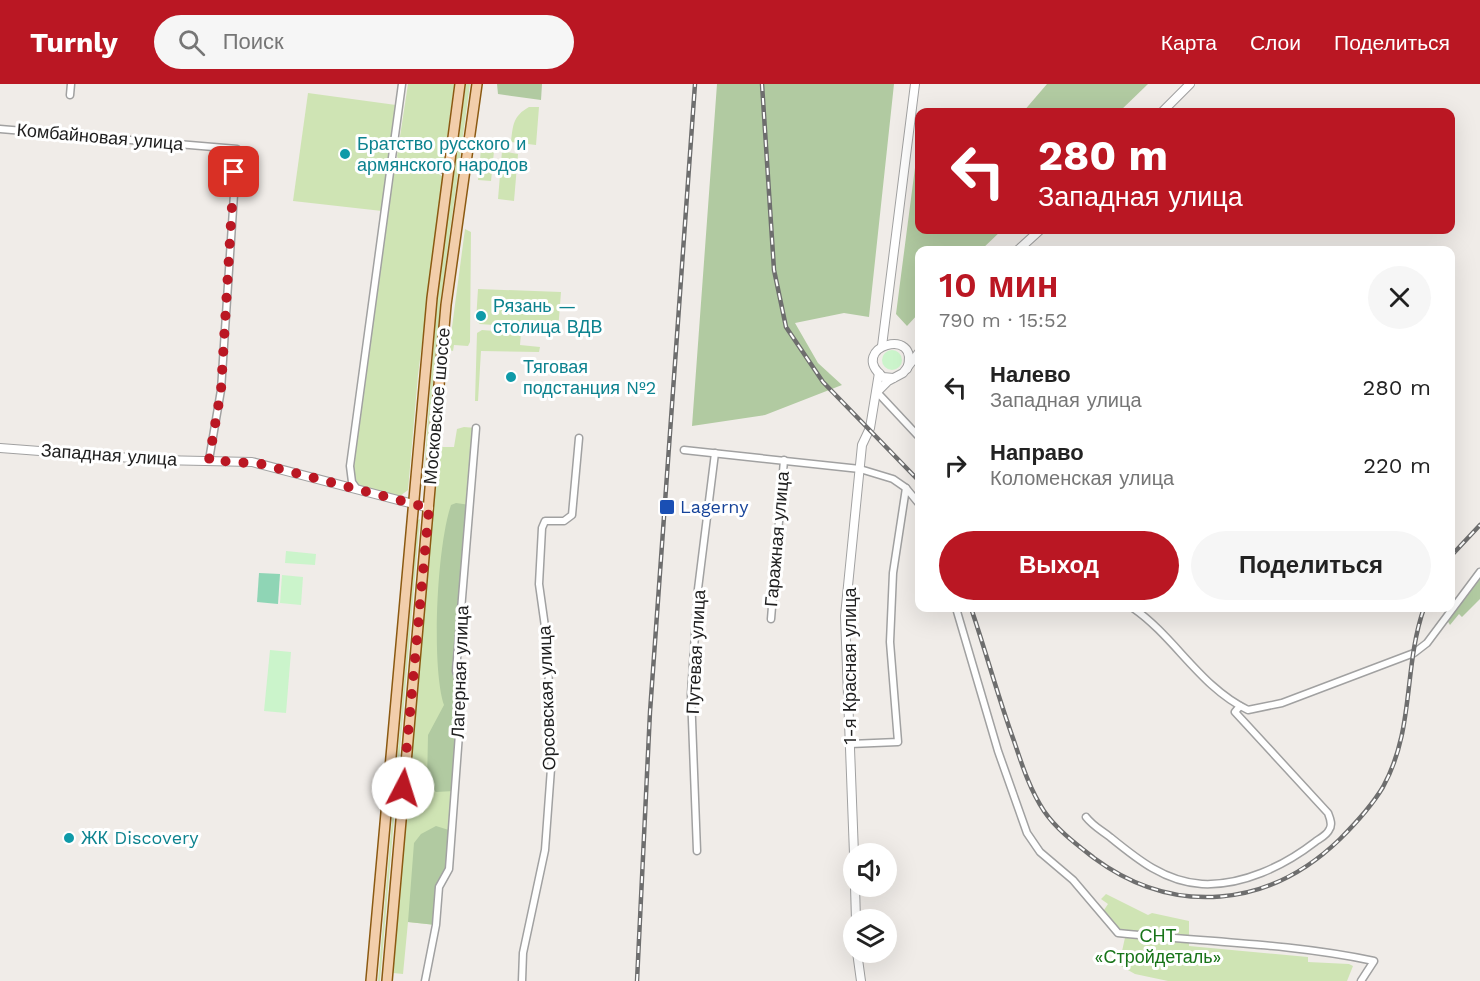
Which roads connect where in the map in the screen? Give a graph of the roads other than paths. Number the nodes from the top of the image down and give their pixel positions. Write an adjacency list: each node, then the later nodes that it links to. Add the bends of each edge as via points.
1 (71, 84): 7 (street)
2 (402, 84): 10 (street)
3 (460, 84): 11 (main road, Московское шоссе)
4 (477, 84): 37 (main road, Московское шоссе, via 446,305)
5 (915, 84): 14 (street)
6 (1190, 84): 8 (street)
7 (70, 95)
8 (1166, 108)
9 (0, 129): 31 (street, Комбайновая улица, via 237,149 221,390)
10 (392, 164): 11 (street); 34 (street, via 350,466 352,482)
11 (447, 170): 36 (main road, Московское шоссе)
12 (1036, 234): 13 (street)
13 (1022, 246)
14 (884, 328): 15 (street); 16 (street)
15 (892, 343): 16 (street); 18 (street)
16 (882, 346): 21 (street, via 874,361)
17 (915, 351): 18 (street)
18 (906, 352): 20 (street)
19 (915, 358): 20 (street)
20 (907, 369): 22 (street)
21 (879, 373): 22 (street); 23 (street, 1-я Красная улица)
22 (893, 378): 23 (street)
23 (877, 392): 25 (street); 32 (street, 1-я Красная улица, via 870,428 862,445)
24 (476, 428): 52 (street, Лагерная улица, via 456,671 462,706 449,869 439,887)
25 (915, 433)
26 (579, 438): 53 (street, Орсовская улица, via 572,515 564,521 545,521 542,528 539,584 547,641 552,755 545,850 523,953)
27 (0, 448): 31 (street, Западная улица)
28 (684, 450): 29 (street)
29 (715, 453): 30 (street); 48 (street, Путевая улица, via 698,589 692,694)
30 (784, 459): 32 (street); 43 (street, Гаражная улица)
31 (209, 460): 34 (street, Западная улица, via 252,462)
32 (860, 469): 33 (street, via 893,479); 45 (street, 1-я Красная улица, via 845,616)
33 (906, 488): 35 (street); 45 (street, via 893,573 890,642 898,742)
34 (358, 490): 36 (street, Западная улица)
35 (915, 499)
36 (413, 504): 37 (street, Западная улица); 50 (main road, Московское шоссе)
37 (429, 508): 51 (main road, Московское шоссе)
38 (1480, 572): 39 (street)
39 (1455, 605)
40 (957, 612): 55 (street, via 1027,833 1040,852 1073,880 1118,933 1248,943 1374,961)
41 (1138, 612): 44 (street, via 1204,679)
42 (1450, 612): 44 (street, via 1414,654 1282,703 1248,710)
43 (771, 619)
44 (1240, 706): 46 (street, via 1235,712 1332,822 1329,830 1304,850 1260,874 1201,884 1176,879 1143,865 1092,826)
45 (850, 744): 47 (street, 1-я Красная улица)
46 (1086, 817)
47 (854, 843)
48 (698, 852)
49 (859, 963): 54 (street)
50 (371, 981)
51 (387, 981)
52 (425, 981)
53 (522, 981)
54 (861, 981)
55 (1361, 981)

